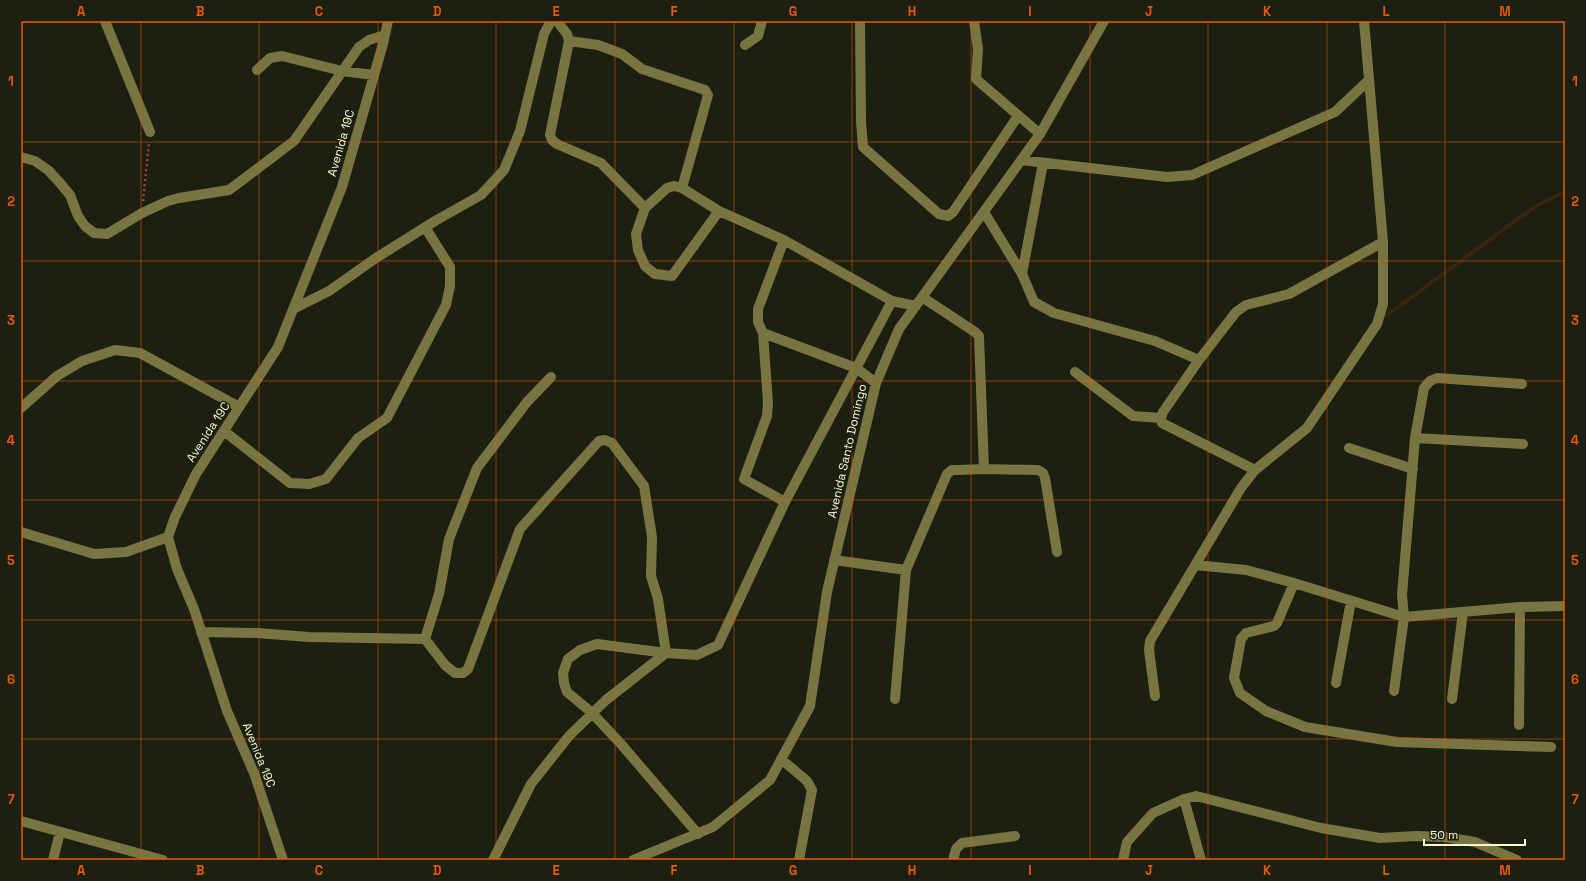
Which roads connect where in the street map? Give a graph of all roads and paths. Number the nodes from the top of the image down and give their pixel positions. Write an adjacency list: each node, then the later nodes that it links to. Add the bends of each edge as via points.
1 (105, 21): 18 (street)
2 (388, 21): 10 (street, Avenida 19C)
3 (550, 21): 28 (street, via 544,34 520,131 504,170 481,195)
4 (557, 21): 11 (street)
5 (762, 21): 12 (street, via 758,36)
6 (860, 21): 17 (street, via 863,147 939,214 948,216 954,212)
7 (974, 21): 17 (street, via 978,49 976,79)
8 (1104, 21): 19 (street, Avenida Santo Domingo)
9 (1364, 21): 16 (street)
10 (385, 36): 14 (street, via 369,40 359,47); 15 (street, Avenida 19C)
11 (569, 41): 23 (street, via 598,45 622,54 642,69 705,90 708,95); 24 (street, via 550,135 552,140 601,163)
12 (745, 45)
13 (257, 70): 14 (street, via 270,58 282,56)
14 (342, 71): 15 (street); 27 (street, via 294,141 229,190 168,201)
15 (374, 75): 35 (street, Avenida 19C, via 342,187)
16 (1369, 80): 22 (street, via 1335,112 1192,175 1167,177); 30 (street)
17 (1018, 116): 19 (street)
18 (150, 132): 27 (path)
19 (1040, 134): 21 (street, Avenida Santo Domingo)
20 (21, 157): 27 (street, via 35,161 48,170 70,195 85,226 94,233 106,234)
21 (1021, 160): 22 (street); 26 (street, Avenida Santo Domingo)
22 (1043, 163): 31 (street)
23 (682, 188): 24 (street, via 667,188); 25 (street)
24 (645, 208): 25 (street, via 636,234 638,250 645,266 655,274 664,276 672,276)
25 (719, 211): 29 (street)
26 (984, 212): 31 (street); 32 (street, Avenida Santo Domingo)
27 (142, 214)
28 (425, 227): 35 (street, via 329,291); 46 (street, via 450,267 450,286 446,305 387,418 358,438 326,479 309,484 290,483)
29 (784, 240): 33 (street); 36 (street, via 758,309 758,322)
30 (1383, 242): 37 (street, via 1289,294 1246,305 1236,312); 52 (street, via 1383,304 1377,324 1307,428)
31 (1022, 274): 37 (street, via 1034,302 1054,313 1155,341)
32 (922, 297): 34 (street, Avenida Santo Domingo); 50 (street, via 978,336)
33 (892, 301): 34 (street); 38 (street)
34 (916, 306): 41 (street, Avenida Santo Domingo, via 899,329)
35 (293, 309): 43 (street, Avenida 19C, via 278,347)
36 (763, 333): 38 (street); 53 (street, via 767,416 744,479)
37 (1200, 360): 45 (street)
38 (856, 368): 41 (street); 53 (street)
39 (1075, 372): 45 (street, via 1133,416)
40 (551, 377): 67 (street, via 527,402 478,468 449,539 439,594)
41 (876, 383): 57 (street, Avenida Santo Domingo)
42 (1522, 384): 47 (street, via 1437,378 1430,381 1424,388)
43 (239, 407): 44 (street, via 140,353 115,350 82,360 57,376); 46 (street, Avenida 19C)
44 (21, 408)
45 (1161, 418): 52 (street, via 1162,423)
46 (224, 431): 55 (street, Avenida 19C, via 196,474)
47 (1416, 438): 48 (street); 51 (street)
48 (1523, 444)
49 (1350, 448): 51 (street)
50 (984, 468): 56 (street, via 1038,470 1043,473); 59 (street, via 952,470 947,474)
51 (1413, 469): 65 (street, via 1402,595)
52 (1255, 470): 58 (street, via 1241,488)
53 (785, 502): 68 (street, via 718,644 697,655)
54 (21, 532): 55 (street, via 94,554 126,552)
55 (168, 537): 66 (street, Avenida 19C)
56 (1057, 552)
57 (834, 560): 59 (street); 77 (street, Avenida Santo Domingo, via 810,706)
58 (1195, 565): 60 (street, via 1246,570); 71 (street, via 1150,641)
59 (906, 570): 73 (street)
60 (1294, 583): 61 (street); 76 (street, via 1277,623 1246,633 1241,638 1234,678 1240,693 1266,711 1305,727 1397,742)
61 (1351, 601): 65 (street); 69 (street)
62 (1565, 606): 63 (street)
63 (1520, 607): 64 (street); 75 (street)
64 (1463, 612): 65 (street); 72 (street)
65 (1404, 617): 70 (street)
66 (201, 632): 67 (street); 85 (street, Avenida 19C, via 227,711 254,773)
67 (425, 639): 68 (street, via 445,665 455,673 463,673 468,669 520,529 599,441 605,440 612,443 644,486 652,537 651,576 658,598)
68 (666, 652): 74 (street); 74 (street, via 597,644 574,654 568,659 563,673 564,683 568,692)
69 (1336, 683)
70 (1394, 691)
71 (1155, 696)
72 (1452, 699)
73 (895, 700)
74 (591, 712): 81 (street); 86 (street, via 531,784)
75 (1519, 725)
76 (1551, 747)
77 (781, 759): 81 (street, Avenida Santo Domingo, via 770,780 713,827); 88 (street, via 807,781 812,790)
78 (1184, 799): 90 (street, via 1153,813 1127,842); 91 (street); 92 (street, via 1196,796 1321,828 1380,838 1444,837 1475,842)
79 (21, 820): 80 (street)
80 (60, 832): 83 (street); 84 (street)
81 (698, 834): 87 (street, Avenida Santo Domingo)
82 (1015, 836): 89 (street, via 962,843 956,849)
83 (53, 860)
84 (163, 860)
85 (283, 860)
86 (492, 860)
87 (633, 860)
88 (799, 860)
89 (954, 860)
90 (1123, 860)
91 (1201, 860)
92 (1517, 860)

